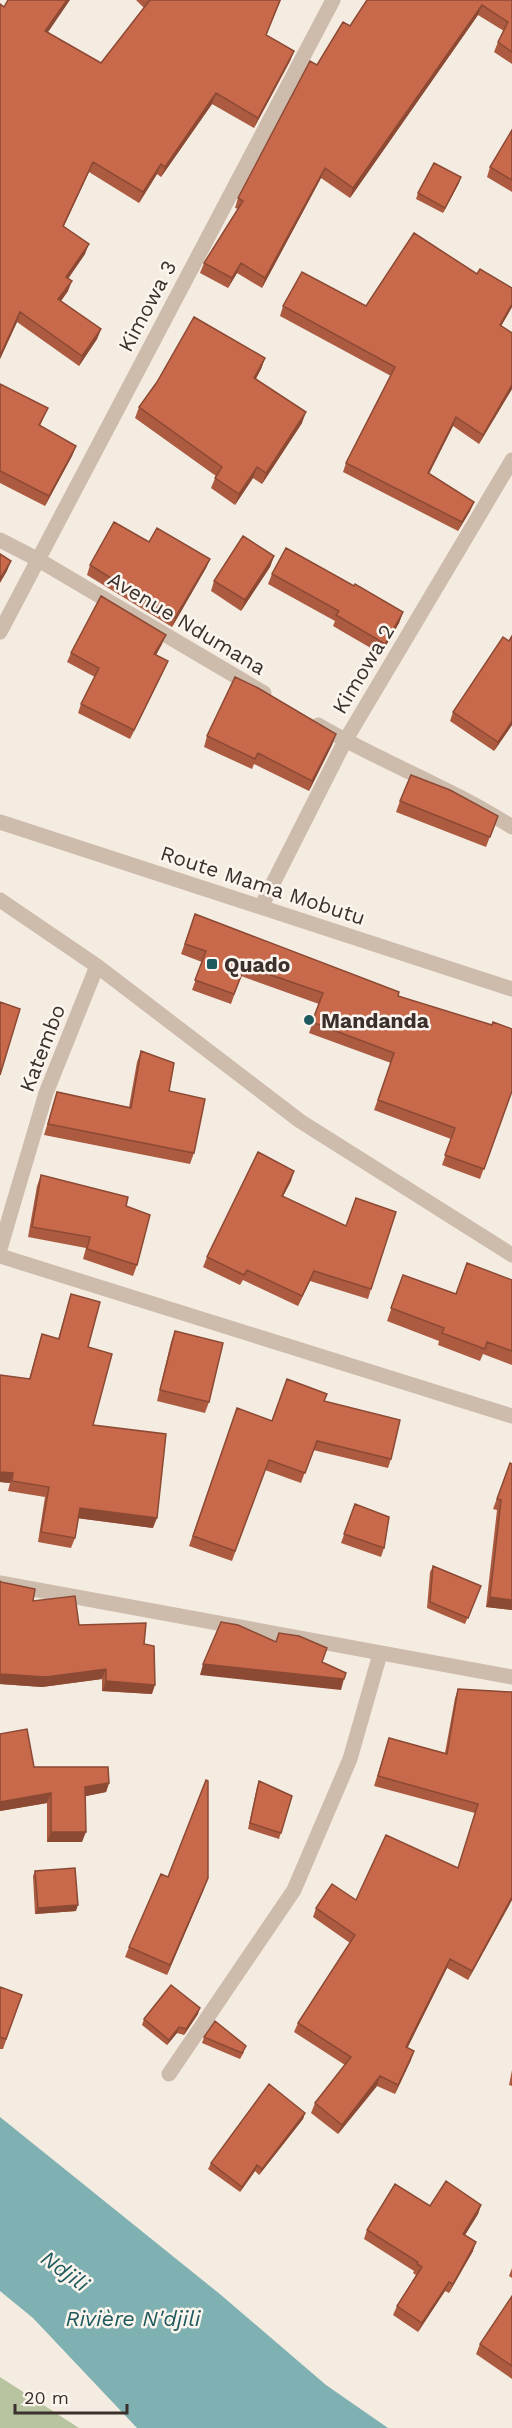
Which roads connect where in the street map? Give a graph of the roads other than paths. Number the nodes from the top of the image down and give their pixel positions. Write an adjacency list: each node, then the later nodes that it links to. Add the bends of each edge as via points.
1 (333, 0): 4 (street, Kimowa 3)
2 (512, 460): 8 (street, Kimowa 2)
3 (0, 540): 4 (street, Avenue Ndumana)
4 (37, 559): 5 (street, Kimowa 3); 6 (street, Avenue Ndumana)
5 (0, 632)
6 (273, 698)
7 (304, 717): 8 (street)
8 (345, 741): 10 (street); 12 (street, Kimowa 2)
9 (0, 822): 12 (street, Route Mama Mobutu)
10 (512, 826)
11 (0, 900): 13 (street)
12 (261, 907): 14 (street, Route Mama Mobutu)
13 (97, 966): 15 (street, Katembo, via 46,1092); 16 (street, via 300,1121)
14 (512, 989)
15 (0, 1249)
16 (512, 1255)
17 (0, 1256): 18 (street)
18 (512, 1416)
19 (0, 1583): 20 (street)
20 (380, 1654): 21 (street); 22 (street, via 350,1759 294,1890)
21 (512, 1677)
22 (169, 2074)

